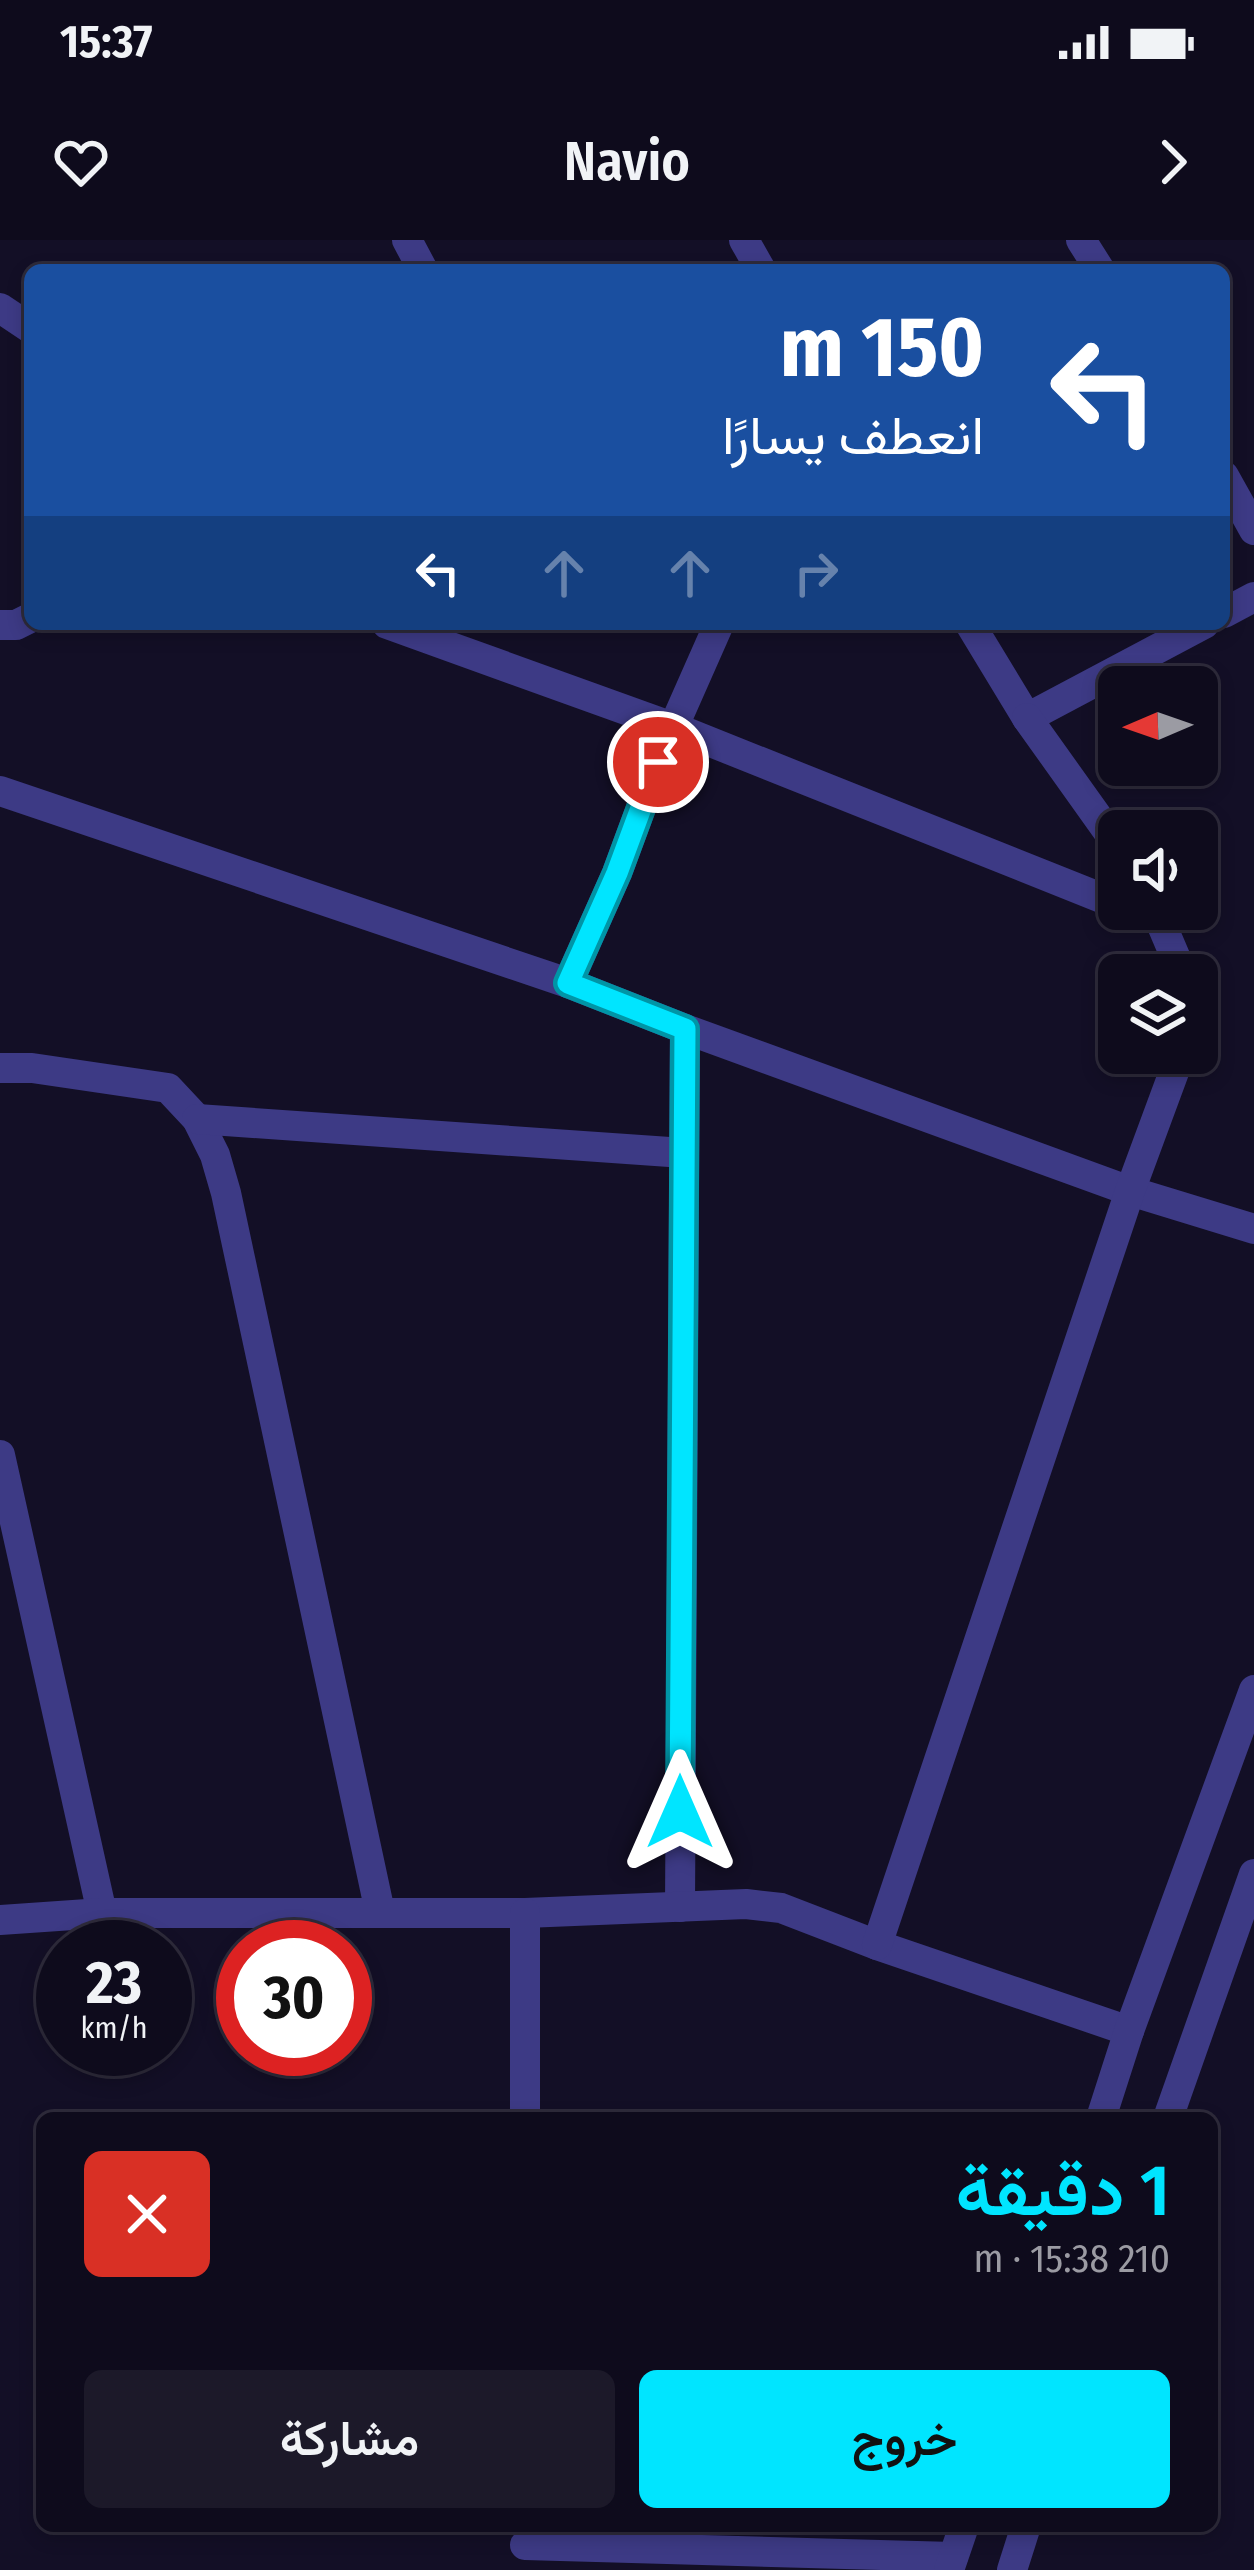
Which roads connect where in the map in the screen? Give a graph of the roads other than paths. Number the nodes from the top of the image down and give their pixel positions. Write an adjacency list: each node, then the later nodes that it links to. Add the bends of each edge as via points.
1 (1230, 487): 2 (street)
2 (1254, 530)
3 (404, 630): 8 (street)
4 (716, 630): 8 (street)
5 (974, 630): 7 (street)
6 (1193, 630): 7 (street)
7 (1027, 718): 10 (street)
8 (674, 727): 11 (street); 12 (street)
9 (0, 791): 12 (street)
10 (1098, 818)
11 (1098, 897)
12 (568, 983): 13 (street)
13 (685, 1029): 17 (street); 18 (street)
14 (0, 1068): 16 (street, via 168,1088)
15 (1172, 1074): 18 (street)
16 (197, 1118): 17 (street); 24 (street, via 226,1193)
17 (684, 1153): 23 (street)
18 (1130, 1191): 19 (street); 28 (street)
19 (1254, 1229)
20 (0, 1455): 25 (street)
21 (1254, 1690): 29 (street)
22 (1254, 1874): 32 (street)
23 (680, 1906): 26 (street); 28 (street, via 781,1908)
24 (380, 1912): 25 (street); 26 (street)
25 (102, 1913): 27 (street)
26 (525, 1913): 30 (street)
27 (0, 1920)
28 (877, 1946): 29 (street)
29 (1129, 2031): 31 (street)
30 (525, 2112)
31 (1103, 2112)
32 (1170, 2112)
33 (962, 2532): 36 (street)
34 (1024, 2532): 37 (street)
35 (525, 2547): 36 (street)
36 (951, 2564)
37 (1012, 2570)

